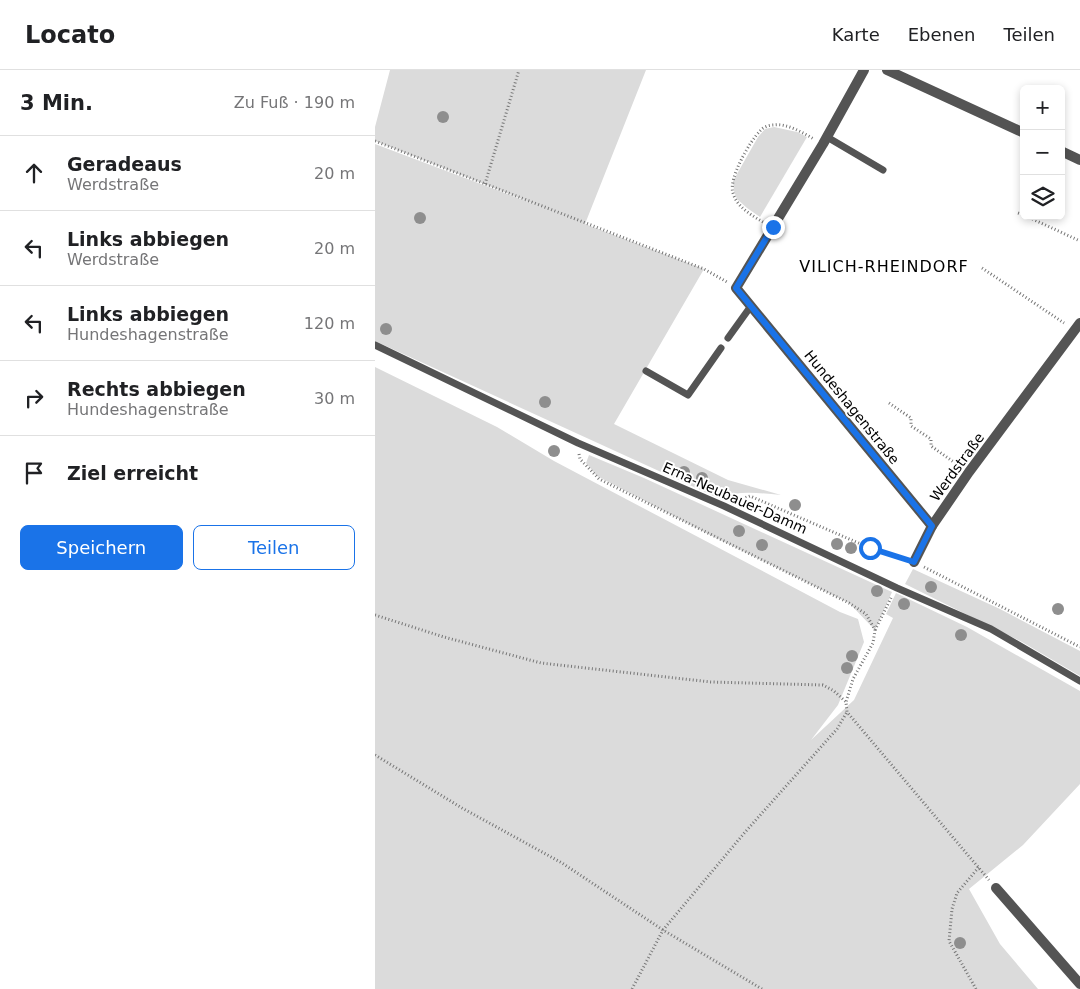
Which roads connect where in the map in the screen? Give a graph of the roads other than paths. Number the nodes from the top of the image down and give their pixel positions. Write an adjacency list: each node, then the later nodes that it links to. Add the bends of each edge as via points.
1 (864, 70): 4 (street)
2 (887, 70): 3 (street)
3 (1020, 131)
4 (825, 141): 7 (lane); 8 (street, Hundeshagenstraße, via 736,288)
5 (1065, 153): 6 (street)
6 (1080, 160)
7 (883, 170)
8 (751, 306): 10 (lane); 14 (street, Hundeshagenstraße)
9 (1078, 327): 14 (street, Werdstraße)
10 (728, 338)
11 (375, 345): 16 (lane, Erna-Neubauer-Damm, via 579,443 991,629)
12 (721, 348): 13 (lane, via 688,395)
13 (646, 371)
14 (932, 526): 15 (street, Werdstraße)
15 (914, 562)
16 (1080, 681)
17 (996, 888): 18 (street)
18 (1080, 984)

